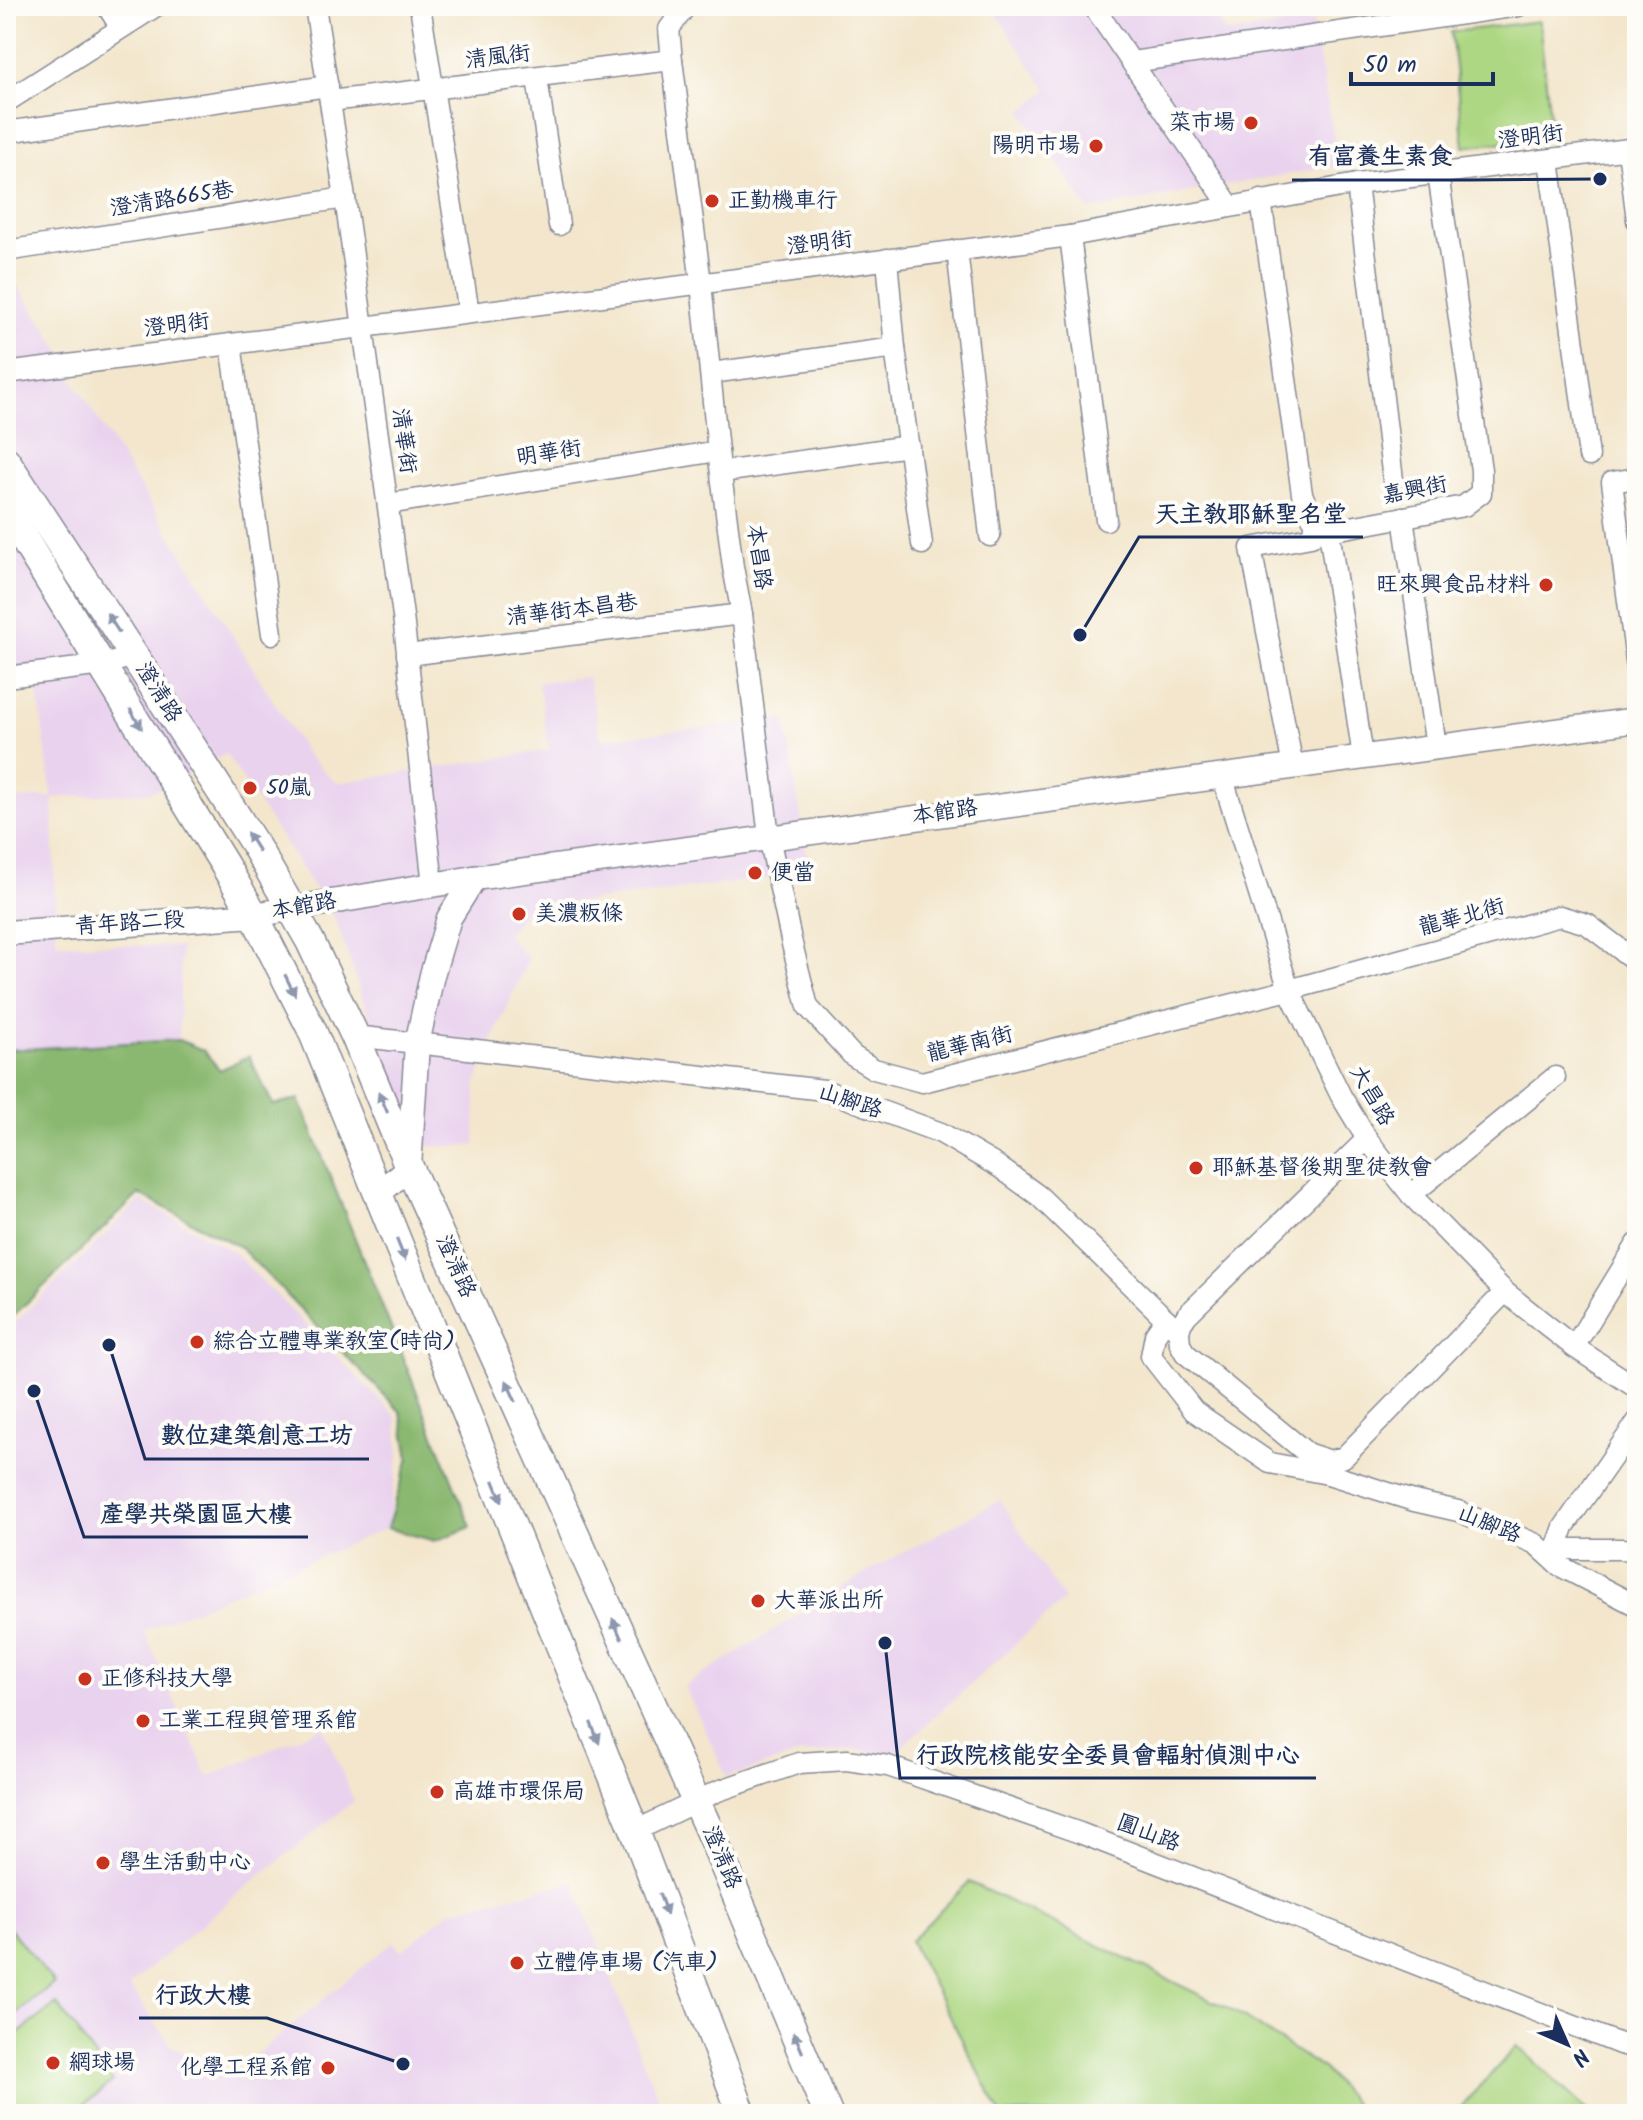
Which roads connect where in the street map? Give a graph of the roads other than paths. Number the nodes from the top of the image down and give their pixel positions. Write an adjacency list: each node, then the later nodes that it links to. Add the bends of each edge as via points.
1 (107, 6): 9 (street)
2 (156, 6): 9 (street)
3 (315, 6): 14 (street, 清華街)
4 (420, 6): 13 (street)
5 (685, 6): 10 (street, 本昌路, via 669,29)
6 (1093, 6): 11 (street)
7 (1518, 6): 8 (street)
8 (1460, 10): 11 (street)
9 (121, 28): 15 (street)
10 (672, 60): 12 (street, 清風街); 30 (street, 本昌路)
11 (1132, 62): 23 (street)
12 (537, 78): 13 (street, 清風街); 25 (street)
13 (433, 89): 14 (street, 清風街); 31 (street)
14 (329, 93): 16 (street, 清風街); 21 (street, 清華街)
15 (6, 102)
16 (6, 132)
17 (1633, 149): 18 (street, 澄明街); 24 (street)
18 (1549, 160): 19 (street, 澄明街); 38 (street)
19 (1438, 174): 20 (street, 澄明街); 45 (street, 嘉興街, via 1481,493 1464,506)
20 (1357, 184): 22 (street, 澄明街); 42 (street)
21 (345, 198): 28 (street, 澄清路665巷); 32 (street, 清華街)
22 (1261, 200): 23 (street, 澄明街); 47 (street, via 1302,494 1312,517)
23 (1230, 206): 26 (street, 澄明街)
24 (1637, 220)
25 (559, 225)
26 (1070, 236): 27 (street, 澄明街); 46 (street)
27 (957, 250): 29 (street, 澄明街); 48 (street)
28 (6, 251)
29 (887, 259): 30 (street, 澄明街); 34 (street)
30 (701, 283): 31 (street, 澄明街); 36 (street, 本昌路)
31 (469, 313): 32 (street, 澄明街)
32 (363, 327): 33 (street, 澄明街); 43 (street, 清華街)
33 (231, 344): 35 (street, 澄明街); 51 (street)
34 (895, 348): 36 (street); 37 (street)
35 (6, 373)
36 (711, 373): 40 (street, 本昌路)
37 (909, 446): 40 (street, 明華街); 49 (street)
38 (1589, 456)
39 (6, 461): 53 (main road, 澄清路, one-way to 39)
40 (720, 462): 43 (street, 明華街); 50 (street, 本昌路)
41 (1637, 478): 55 (street, via 1612,482)
42 (1393, 480)
43 (388, 504): 52 (street, 清華街)
44 (6, 510): 54 (main road, 澄清路)
45 (1403, 517): 47 (street, 嘉興街); 58 (street)
46 (1106, 520)
47 (1323, 526): 59 (street); 60 (street, via 1311,537 1251,548)
48 (990, 536)
49 (922, 544)
50 (742, 614): 52 (street, 清華街本昌巷); 62 (street, 本昌路)
51 (272, 634)
52 (407, 655): 64 (street, 清華街)
53 (134, 656): 54 (street); 65 (main road, 澄清路, one-way to 53)
54 (103, 665): 56 (street); 66 (main road, 澄清路, one-way to 66)
55 (1637, 668)
56 (6, 677)
57 (1637, 720): 58 (street, 本館路)
58 (1436, 747): 59 (street, 本館路)
59 (1363, 757): 60 (street, 本館路)
60 (1293, 767): 61 (street, 本館路)
61 (1222, 776): 62 (street, 本館路); 69 (street, 大昌路)
62 (769, 837): 63 (street, 本館路); 69 (street, 龍華南街, via 808,1007 853,1056 874,1069 922,1082)
63 (474, 878): 64 (street, 本館路); 71 (street, via 449,918)
64 (433, 885): 65 (street, 本館路)
65 (293, 909): 66 (street, 本館路); 70 (main road, 澄清路)
66 (254, 915): 67 (street, 青年路二段); 75 (main road, 澄清路, one-way to 75, via 312,1030)
67 (6, 933)
68 (1637, 962): 69 (street, 龍華北街, via 1587,924 1560,916)
69 (1289, 990): 73 (street, 大昌路)
70 (355, 1036): 71 (street, 山腳路); 74 (main road, 澄清路, one-way to 70)
71 (417, 1044): 74 (street); 79 (street, 山腳路, via 824,1090 941,1133 1039,1196)
72 (1555, 1077): 76 (street)
73 (1367, 1139): 76 (street, 大昌路); 79 (street, via 1181,1324)
74 (409, 1167): 75 (street); 88 (main road, 澄清路, one-way to 74)
75 (378, 1194): 89 (main road, 澄清路, one-way to 89)
76 (1411, 1195): 78 (street, 大昌路)
77 (1637, 1244): 80 (street)
78 (1505, 1292): 80 (street, 大昌路); 83 (street, via 1344,1457 1331,1461)
79 (1172, 1326): 83 (street, 山腳路, via 1185,1353); 84 (street, 山腳路, via 1155,1335 1151,1356 1194,1411 1270,1463)
80 (1574, 1347): 81 (street, 大昌路)
81 (1637, 1388)
82 (1637, 1422): 86 (street, via 1564,1527)
83 (1308, 1454): 84 (street, 山腳路)
84 (1328, 1474): 86 (street, 山腳路, via 1458,1511)
85 (1637, 1551): 86 (street)
86 (1558, 1557): 87 (street, 山腳路)
87 (1637, 1606)
88 (696, 1802): 89 (street, 圓山路); 90 (street, 圓山路, via 799,1763 847,1760 888,1766 1080,1833); 92 (main road, 澄清路, one-way to 88)
89 (635, 1831): 91 (main road, 澄清路, one-way to 91)
90 (1637, 2048)
91 (742, 2114)
92 (828, 2114)

